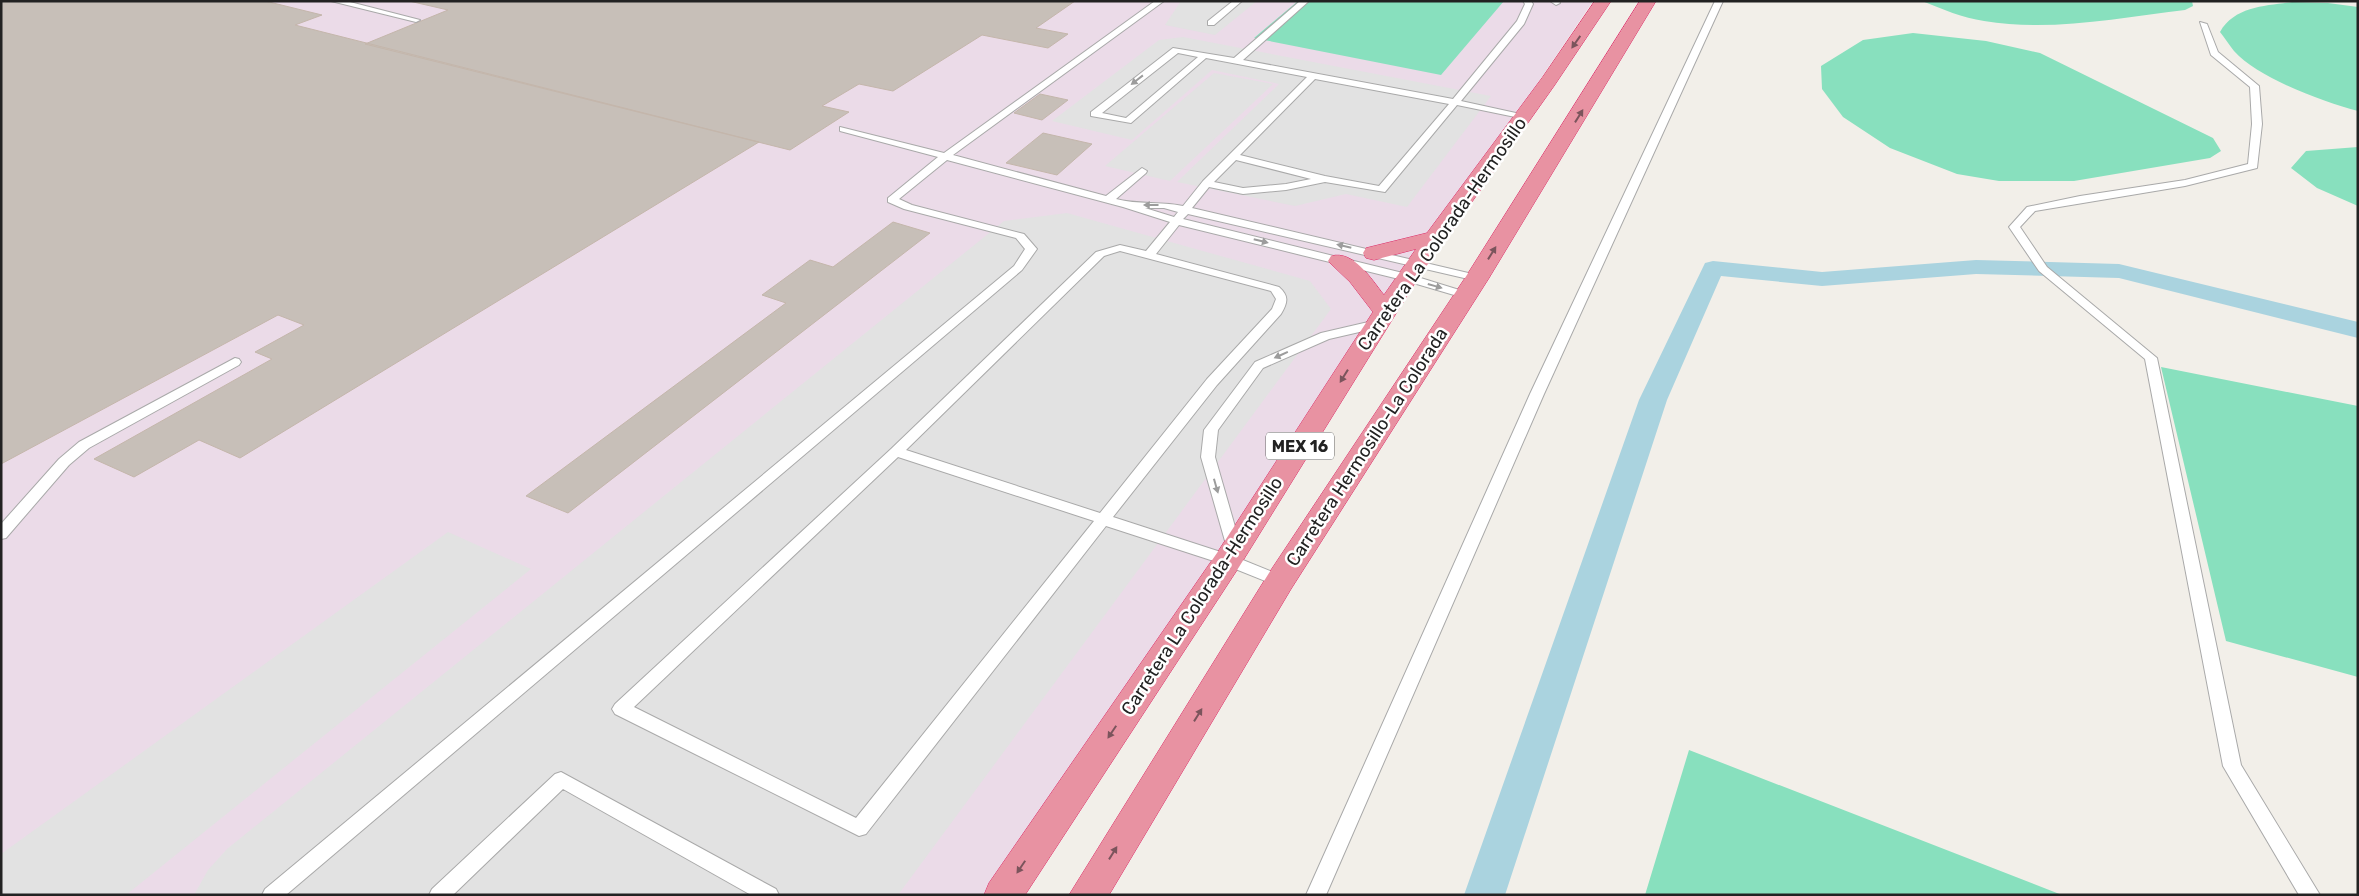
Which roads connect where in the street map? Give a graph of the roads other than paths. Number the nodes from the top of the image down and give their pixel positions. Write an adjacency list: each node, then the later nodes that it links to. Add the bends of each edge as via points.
1 (335, 1): 9 (lane)
2 (1160, 1): 18 (lane)
3 (1238, 1): 10 (lane)
4 (1305, 1): 13 (lane)
5 (1527, 1): 15 (lane, via 1529,4 1521,22)
6 (1603, 1): 16 (highway, Carretera La Colorada-Hermosillo / MEX 16, one-way to 16)
7 (1648, 1): 32 (highway, Carretera Hermosillo-La Colorada / MEX 16, one-way to 7)
8 (1719, 1): 45 (lane, via 1537,394)
9 (416, 20)
10 (1211, 23)
11 (2203, 24): 46 (lane, via 2214,53 2254,86 2257,124 2253,166 2186,184 2031,209 2014,227 2043,269 2151,358 2232,766)
12 (1205, 55): 12 (lane, one-way to 12, via 1176,50 1094,114 1128,121); 13 (lane)
13 (1236, 61): 14 (lane)
14 (1314, 75): 15 (lane); 19 (lane)
15 (1455, 102): 16 (lane); 21 (lane, via 1380,190)
16 (1522, 117): 27 (highway, Carretera La Colorada-Hermosillo / MEX 16)
17 (844, 129): 18 (lane)
18 (946, 156): 23 (lane); 40 (lane, via 892,200 1020,236 1031,249 1018,268)
19 (1233, 156): 21 (lane); 22 (lane)
20 (1142, 171): 23 (lane)
21 (1325, 179): 22 (lane, via 1243,192)
22 (1207, 183): 25 (lane)
23 (1108, 200): 24 (lane)
24 (1127, 206): 25 (lane, one-way to 24, via 1164,205); 26 (lane)
25 (1185, 210): 26 (lane); 28 (lane, one-way to 25)
26 (1178, 221): 29 (lane); 30 (lane, one-way to 30)
27 (1435, 238): 28 (highway); 31 (highway, Carretera La Colorada-Hermosillo / MEX 16)
28 (1374, 253): 31 (lane)
29 (1149, 254): 35 (lane, via 1120,248 1100,254); 36 (lane, via 1275,289 1283,301 1212,382)
30 (1340, 261): 31 (lane); 33 (highway, via 1358,277)
31 (1412, 270): 32 (lane); 32 (lane, one-way to 32); 33 (highway, Carretera La Colorada-Hermosillo / MEX 16)
32 (1471, 286): 39 (highway, Carretera Hermosillo-La Colorada / MEX 16)
33 (1381, 318): 38 (highway, Carretera La Colorada-Hermosillo / MEX 16, one-way to 38); 38 (lane, one-way to 38, via 1326,336 1259,365 1211,430 1208,458)
34 (235, 362): 37 (lane, via 84,445 64,462)
35 (896, 452): 36 (lane); 36 (lane, via 621,709 858,828)
36 (1104, 519): 38 (lane)
37 (1, 534)
38 (1231, 555): 39 (lane); 43 (highway, Carretera La Colorada-Hermosillo / MEX 16, one-way to 43)
39 (1280, 581): 44 (highway, Carretera Hermosillo-La Colorada / MEX 16, one-way to 39)
40 (272, 895)
41 (439, 895): 42 (lane, via 561,779)
42 (769, 895)
43 (1003, 895)
44 (1088, 895)
45 (1316, 895)
46 (2310, 895)

